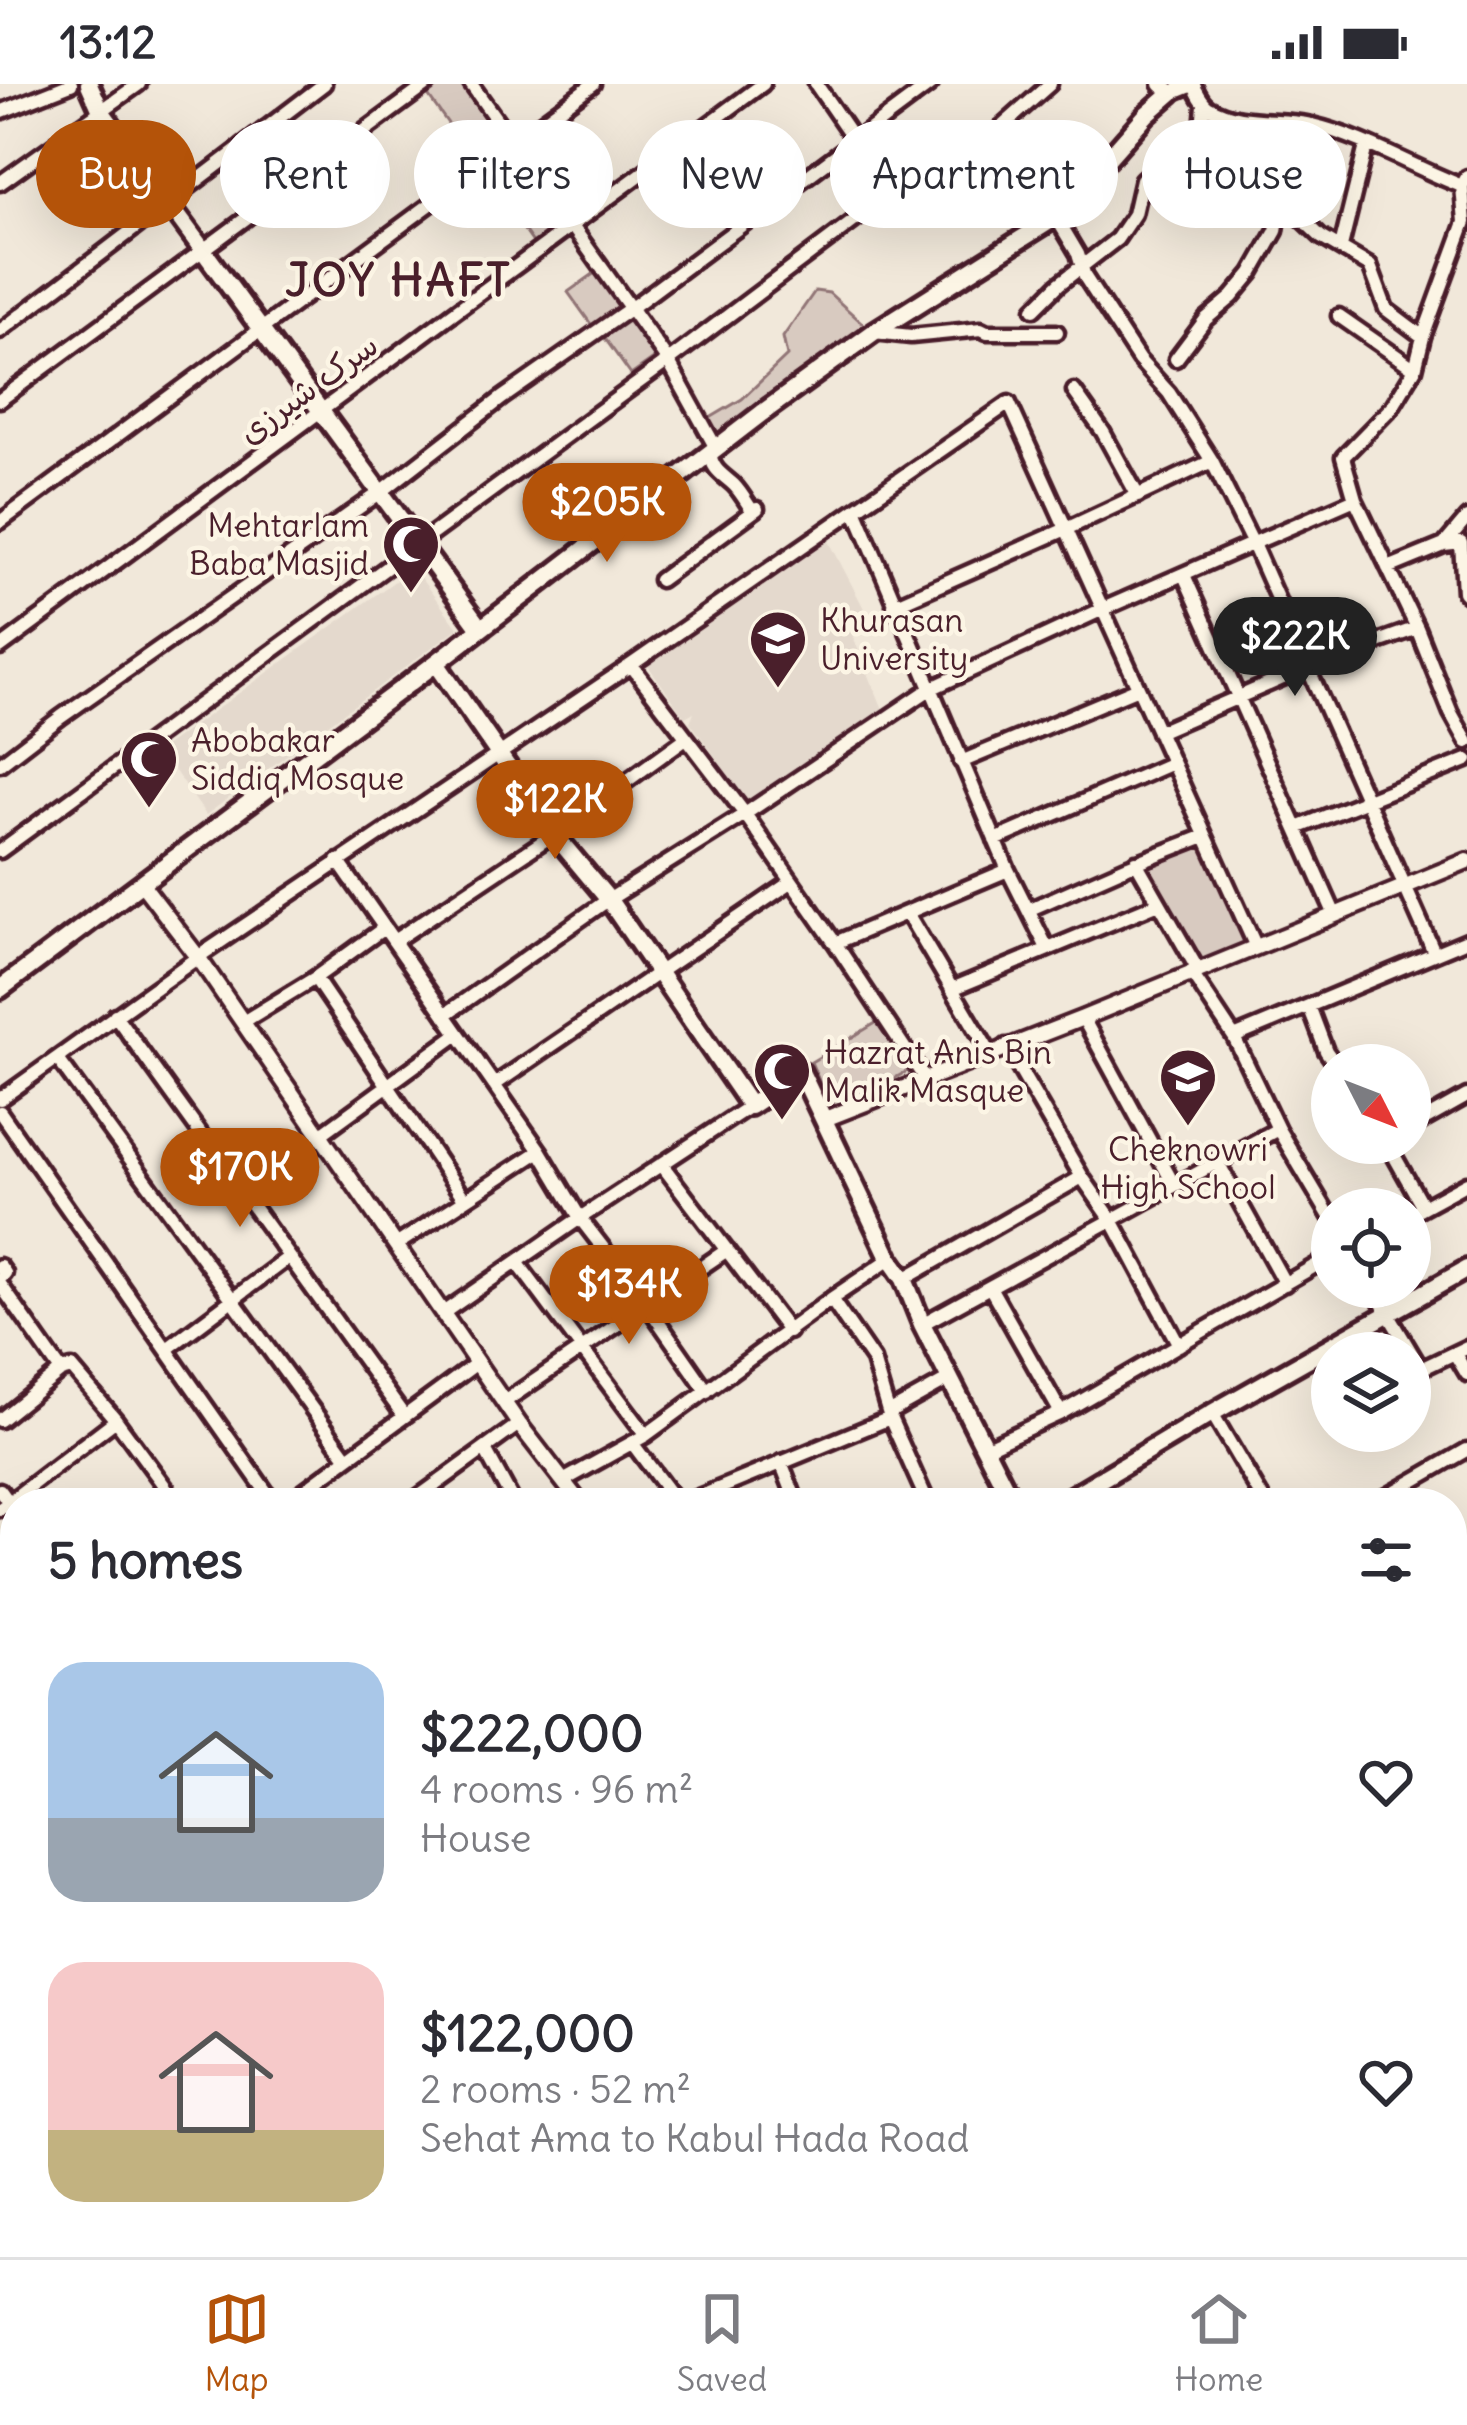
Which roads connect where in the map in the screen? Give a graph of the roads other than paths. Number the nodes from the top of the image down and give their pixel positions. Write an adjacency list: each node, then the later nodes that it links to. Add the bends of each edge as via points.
1 (71, 84): 16 (street)
2 (89, 84): 15 (main road)
3 (139, 84): 15 (street)
4 (323, 84): 27 (street)
5 (428, 84): 44 (street)
6 (471, 84): 18 (street)
7 (593, 84): 19 (street)
8 (763, 84): 31 (street, سرک شیرزی)
9 (816, 84): 20 (street)
10 (931, 84): 21 (street)
11 (1050, 84): 22 (street)
12 (1193, 84): 13 (street); 14 (street)
13 (1166, 88): 25 (main road)
14 (1204, 105): 23 (street); 24 (street, via 1238,119 1311,125)
15 (101, 111): 17 (main road); 30 (street)
16 (0, 112)
17 (108, 120)
18 (497, 120)
19 (544, 120)
20 (841, 120)
21 (881, 120)
22 (1010, 120)
23 (1203, 120)
24 (1369, 146): 29 (street); 43 (street)
25 (1118, 147)
26 (830, 157): 46 (street)
27 (196, 179)
28 (1142, 179): 45 (street, via 1134,214 1117,239)
29 (1464, 181): 33 (street)
30 (0, 183)
31 (613, 197)
32 (414, 217): 50 (street)
33 (1466, 223): 53 (street)
34 (132, 228): 49 (street)
35 (187, 228): 44 (main road)
36 (571, 228): 59 (street, سرک شیرزی)
37 (575, 228): 46 (street)
38 (845, 228): 55 (street)
39 (1038, 228): 51 (main road)
40 (1063, 228): 45 (street)
41 (1276, 228): 54 (street, via 1252,273)
42 (1312, 228): 43 (street)
43 (1342, 247): 53 (street, via 1370,266 1386,309)
44 (202, 249): 50 (main road); 58 (street)
45 (1082, 266): 47 (street); 61 (street)
46 (631, 308): 55 (street); 62 (street)
47 (1034, 310)
48 (1340, 316): 56 (street)
49 (0, 331)
50 (262, 331): 59 (main road); 67 (street)
51 (874, 332): 52 (street); 60 (main road)
52 (1058, 332)
53 (1423, 337): 56 (street)
54 (1176, 358)
55 (668, 361): 60 (street); 69 (street)
56 (1415, 369): 64 (street, via 1392,407 1343,457)
57 (1074, 391): 63 (street)
58 (0, 400)
59 (322, 412): 62 (main road); 80 (street, سرک شیرزی)
60 (713, 450): 74 (street, via 710,462 755,510); 78 (main road)
61 (1212, 461): 63 (street); 70 (street)
62 (381, 493): 69 (main road); 94 (street)
63 (1138, 496): 68 (street)
64 (1355, 500): 70 (street); 72 (street)
65 (856, 511): 68 (street, via 1009,403); 76 (street); 82 (street)
66 (1467, 518): 71 (street)
67 (0, 523)
68 (1066, 530): 76 (street); 77 (street)
69 (418, 544): 78 (main road); 101 (street)
70 (1253, 544): 73 (street); 83 (street)
71 (1444, 545): 72 (street); 75 (street, via 1461,543)
72 (1388, 568): 79 (street)
73 (1184, 575): 77 (street); 86 (street)
74 (660, 580)
75 (1467, 595)
76 (894, 605): 85 (street)
77 (1102, 609): 84 (street); 85 (street)
78 (480, 628): 81 (main road)
79 (1417, 628): 83 (street); 89 (street)
80 (0, 648)
81 (436, 663): 90 (main road); 107 (main road)
82 (631, 665): 88 (street); 90 (street)
83 (1308, 668): 86 (street); 95 (street)
84 (1138, 688): 87 (street); 92 (street)
85 (930, 689): 92 (street); 96 (street)
86 (1240, 697): 87 (street); 97 (street)
87 (1158, 732): 93 (street)
88 (686, 738): 96 (street); 98 (street)
89 (1467, 742)
90 (499, 754): 98 (main road); 102 (street)
91 (1467, 760): 95 (street)
92 (961, 762): 100 (street)
93 (1172, 763): 99 (street); 100 (street)
94 (0, 764)
95 (1366, 800): 97 (street); 108 (street)
96 (745, 814): 106 (street); 109 (street)
97 (1297, 828): 113 (street)
98 (554, 834): 109 (main road); 116 (street)
99 (1204, 836): 104 (street); 118 (street)
100 (995, 840): 105 (street)
101 (0, 851)
102 (338, 861): 114 (street); 121 (street)
103 (1467, 861): 108 (street)
104 (1136, 862): 110 (street); 111 (street)
105 (1008, 870): 111 (street); 112 (street)
106 (791, 882): 117 (street); 123 (street)
107 (142, 884): 121 (street); 125 (main road)
108 (1405, 887): 113 (street); 120 (street)
109 (609, 900): 123 (main road); 129 (street)
110 (1160, 902): 119 (street); 122 (street)
111 (1028, 910): 119 (street)
112 (907, 913): 117 (street); 126 (street)
113 (1335, 915): 118 (street)
114 (384, 928): 116 (street); 124 (street)
115 (1467, 940): 120 (street)
116 (394, 941): 129 (street)
117 (835, 943): 138 (street)
118 (1256, 947): 122 (street)
119 (1047, 948): 126 (street)
120 (1434, 952): 127 (street)
121 (198, 957): 128 (street); 131 (street)
122 (1194, 971): 130 (street); 133 (street)
123 (658, 972): 139 (street); 143 (main road)
124 (315, 978): 131 (street); 140 (street)
125 (0, 989)
126 (952, 989): 136 (street)
127 (1310, 1006): 133 (street); 134 (street)
128 (115, 1015): 137 (street); 162 (street)
129 (445, 1015): 132 (street)
130 (1083, 1018): 135 (street); 154 (street)
131 (242, 1022): 148 (street)
132 (458, 1034): 139 (street); 140 (street)
133 (1234, 1037): 147 (street)
134 (1324, 1044)
135 (1006, 1046): 136 (street); 152 (street)
136 (990, 1053): 138 (street)
137 (57, 1058): 142 (street); 173 (street)
138 (925, 1079): 146 (street)
139 (494, 1084): 149 (street)
140 (388, 1086): 148 (street); 156 (street)
141 (1467, 1096): 145 (street)
142 (0, 1099)
143 (750, 1106): 146 (main road, via 801,1072); 151 (street)
144 (0, 1112): 181 (street)
145 (1431, 1116)
146 (825, 1119): 163 (main road)
147 (1278, 1129): 150 (street); 155 (street)
148 (320, 1135): 160 (street)
149 (540, 1151): 156 (street); 158 (street)
150 (1217, 1161): 154 (street); 170 (street)
151 (662, 1165): 158 (street); 161 (street)
152 (1082, 1177): 159 (street); 168 (street)
153 (1467, 1183): 157 (street)
154 (1174, 1185): 159 (street)
155 (1313, 1188)
156 (465, 1200): 160 (street)
157 (1431, 1203)
158 (580, 1218): 164 (street); 174 (street)
159 (1112, 1220): 171 (street); 180 (street)
160 (396, 1245): 176 (street)
161 (727, 1250): 174 (street); 179 (street)
162 (290, 1257): 173 (street); 192 (street)
163 (890, 1258): 168 (main road); 172 (street)
164 (517, 1262): 176 (street); 182 (street)
165 (0, 1266): 169 (street)
166 (1311, 1269): 170 (street)
167 (1467, 1269): 177 (main road)
168 (904, 1279): 178 (main road)
169 (0, 1282): 185 (street)
170 (1285, 1284): 180 (street)
171 (990, 1287): 178 (street); 190 (street)
172 (831, 1299): 179 (street); 193 (street, via 873,1360)
173 (233, 1300): 181 (street); 202 (street)
174 (647, 1305): 182 (street); 188 (street)
175 (1384, 1308): 177 (street)
176 (443, 1313): 184 (street)
177 (1388, 1316): 183 (street, via 1421,1369); 191 (main road)
178 (922, 1324): 187 (main road)
179 (789, 1332): 188 (street)
180 (1179, 1345): 190 (street)
181 (167, 1349): 207 (street)
182 (584, 1349): 189 (street); 197 (street)
183 (1461, 1350): 186 (street)
184 (477, 1363): 189 (street); 192 (street)
185 (62, 1371): 194 (street); 195 (street, via 75,1370)
186 (1467, 1374)
187 (951, 1378): 193 (street); 199 (main road)
188 (707, 1391): 197 (street)
189 (504, 1402): 196 (street)
190 (1060, 1412): 199 (street)
191 (1212, 1413): 217 (main road); 218 (street)
192 (404, 1416): 202 (street)
193 (890, 1418): 203 (street); 215 (street)
194 (0, 1420)
195 (116, 1420): 205 (street); 206 (street)
196 (519, 1424): 200 (street); 204 (street)
197 (646, 1436): 198 (street)
198 (633, 1444): 204 (street); 212 (street)
199 (987, 1448): 216 (main road)
200 (485, 1450): 209 (street); 210 (street)
201 (1467, 1450): 219 (street)
202 (347, 1457): 208 (street)
203 (781, 1462): 213 (street); 214 (street)
204 (563, 1481): 211 (street)
205 (33, 1488)
206 (166, 1488)
207 (264, 1488)
208 (307, 1488)
209 (431, 1488)
210 (506, 1488)
211 (568, 1488)
212 (669, 1488)
213 (718, 1488)
214 (791, 1488)
215 (921, 1488)
216 (1006, 1488)
217 (1086, 1488)
218 (1256, 1488)
219 (1401, 1488)

